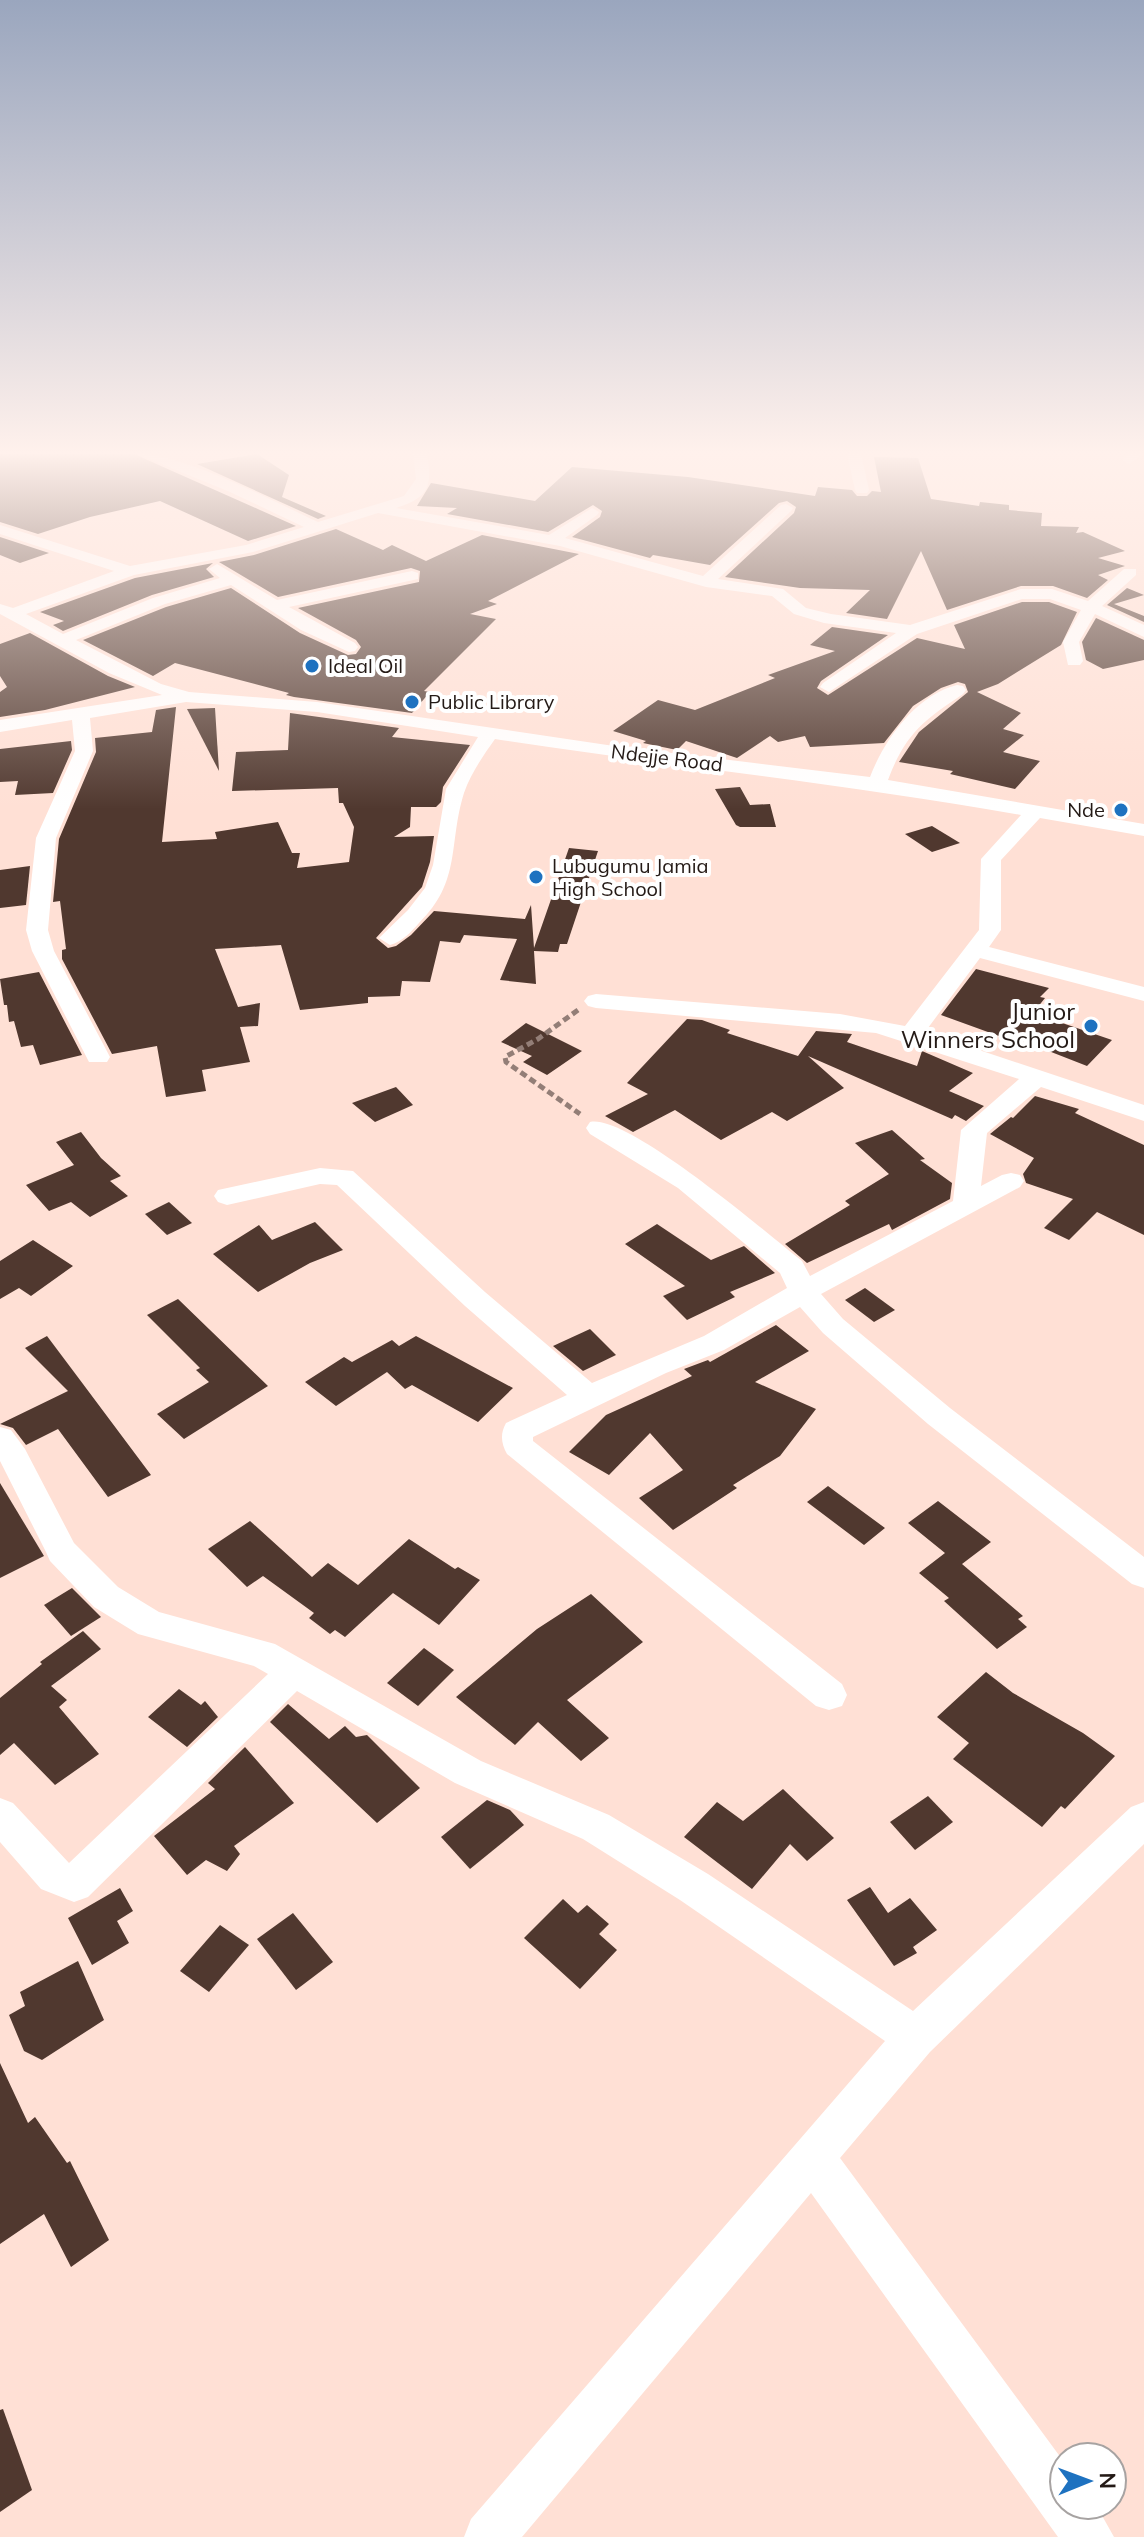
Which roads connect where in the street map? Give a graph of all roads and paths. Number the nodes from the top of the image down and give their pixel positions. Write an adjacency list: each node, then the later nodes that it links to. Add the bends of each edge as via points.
1 (125, 572): 11 (street)
2 (221, 572): 7 (street)
3 (671, 572): 8 (street)
4 (716, 572): 8 (street)
5 (1130, 572): 10 (street)
6 (412, 576): 9 (street)
7 (230, 580): 9 (street); 14 (street, via 159,601)
8 (706, 582): 12 (street, via 777,592 800,611 816,616)
9 (273, 606): 15 (street)
10 (1091, 607): 12 (street, via 1043,593 1021,594); 13 (street); 16 (street, via 1071,642)
11 (7, 611): 14 (street)
12 (911, 630): 17 (street)
13 (1144, 632)
14 (62, 640): 19 (street, via 155,688)
15 (349, 647)
16 (1074, 661)
17 (829, 687)
18 (957, 690): 23 (street, via 900,731)
19 (188, 697): 20 (street); 22 (street, Ndejje Road, via 317,707)
20 (80, 713): 21 (street); 31 (street, via 84,751 46,838 37,930)
21 (0, 726)
22 (489, 734): 23 (street, Ndejje Road); 26 (street, via 453,797 434,893)
23 (877, 784): 24 (street, Ndejje Road)
24 (1036, 810): 25 (street, Ndejje Road); 27 (street, via 991,859 992,925)
25 (1144, 830)
26 (390, 938)
27 (974, 950): 28 (street); 30 (street)
28 (1144, 994)
29 (596, 1001): 30 (street, via 840,1021); 34 (path, via 505,1057)
30 (911, 1035): 32 (street)
31 (98, 1057)
32 (1036, 1078): 33 (street); 37 (street, via 974,1130)
33 (1144, 1113)
34 (599, 1128): 38 (street, via 687,1182 797,1272)
35 (1011, 1181): 37 (street)
36 (227, 1196): 39 (street, via 320,1176 344,1177)
37 (966, 1206): 38 (street)
38 (803, 1292): 39 (street, via 714,1343); 41 (street, via 833,1326 939,1416)
39 (588, 1396): 43 (street, via 517,1431 518,1446)
40 (0, 1438): 42 (street, via 62,1552 106,1597 150,1624 263,1654)
41 (1144, 1575)
42 (294, 1672): 44 (street, via 74,1884 55,1876); 46 (street, via 468,1772 596,1827)
43 (829, 1695)
44 (0, 1815)
45 (1144, 1819): 46 (street)
46 (915, 2037): 47 (street)
47 (812, 2157): 48 (street); 49 (street)
48 (1048, 2481)
49 (489, 2537)

